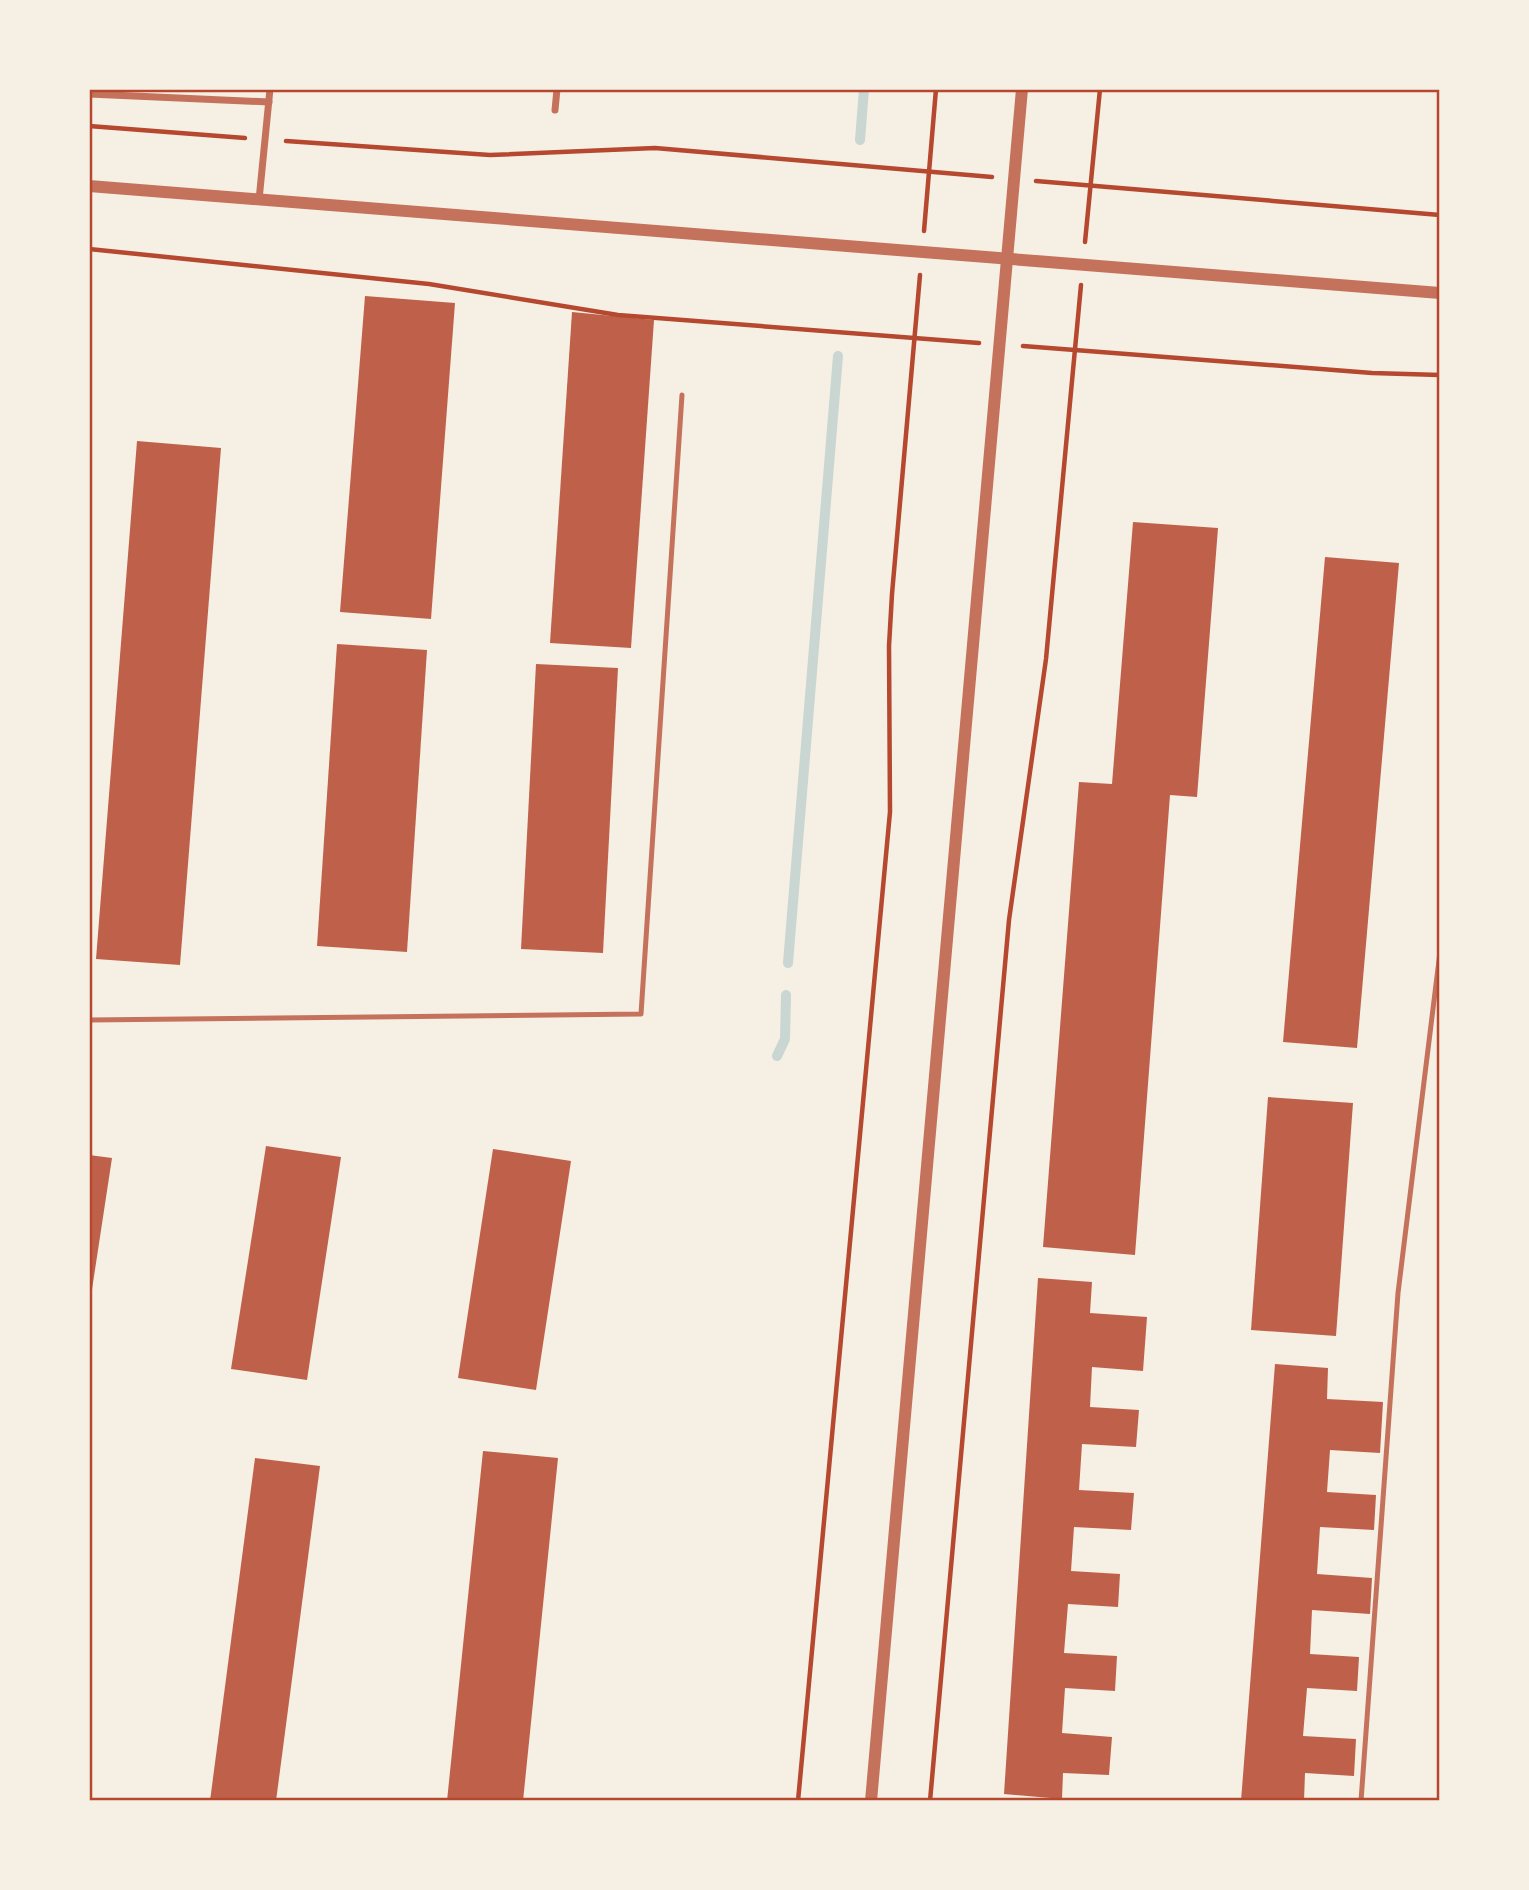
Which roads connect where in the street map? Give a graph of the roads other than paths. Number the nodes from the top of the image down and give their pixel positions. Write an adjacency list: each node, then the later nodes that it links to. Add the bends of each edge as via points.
1 (270, 89): 5 (street)
2 (557, 89): 6 (street)
3 (1022, 89): 9 (street)
4 (89, 94): 5 (street)
5 (269, 103): 8 (street)
6 (555, 110)
7 (89, 186): 8 (street)
8 (259, 200): 9 (street)
9 (1007, 259): 10 (street); 14 (street)
10 (1440, 293)
11 (682, 395): 13 (lane, via 641,1014)
12 (1440, 952): 15 (lane, via 1398,1293)
13 (89, 1020)
14 (871, 1801)
15 (1361, 1801)

